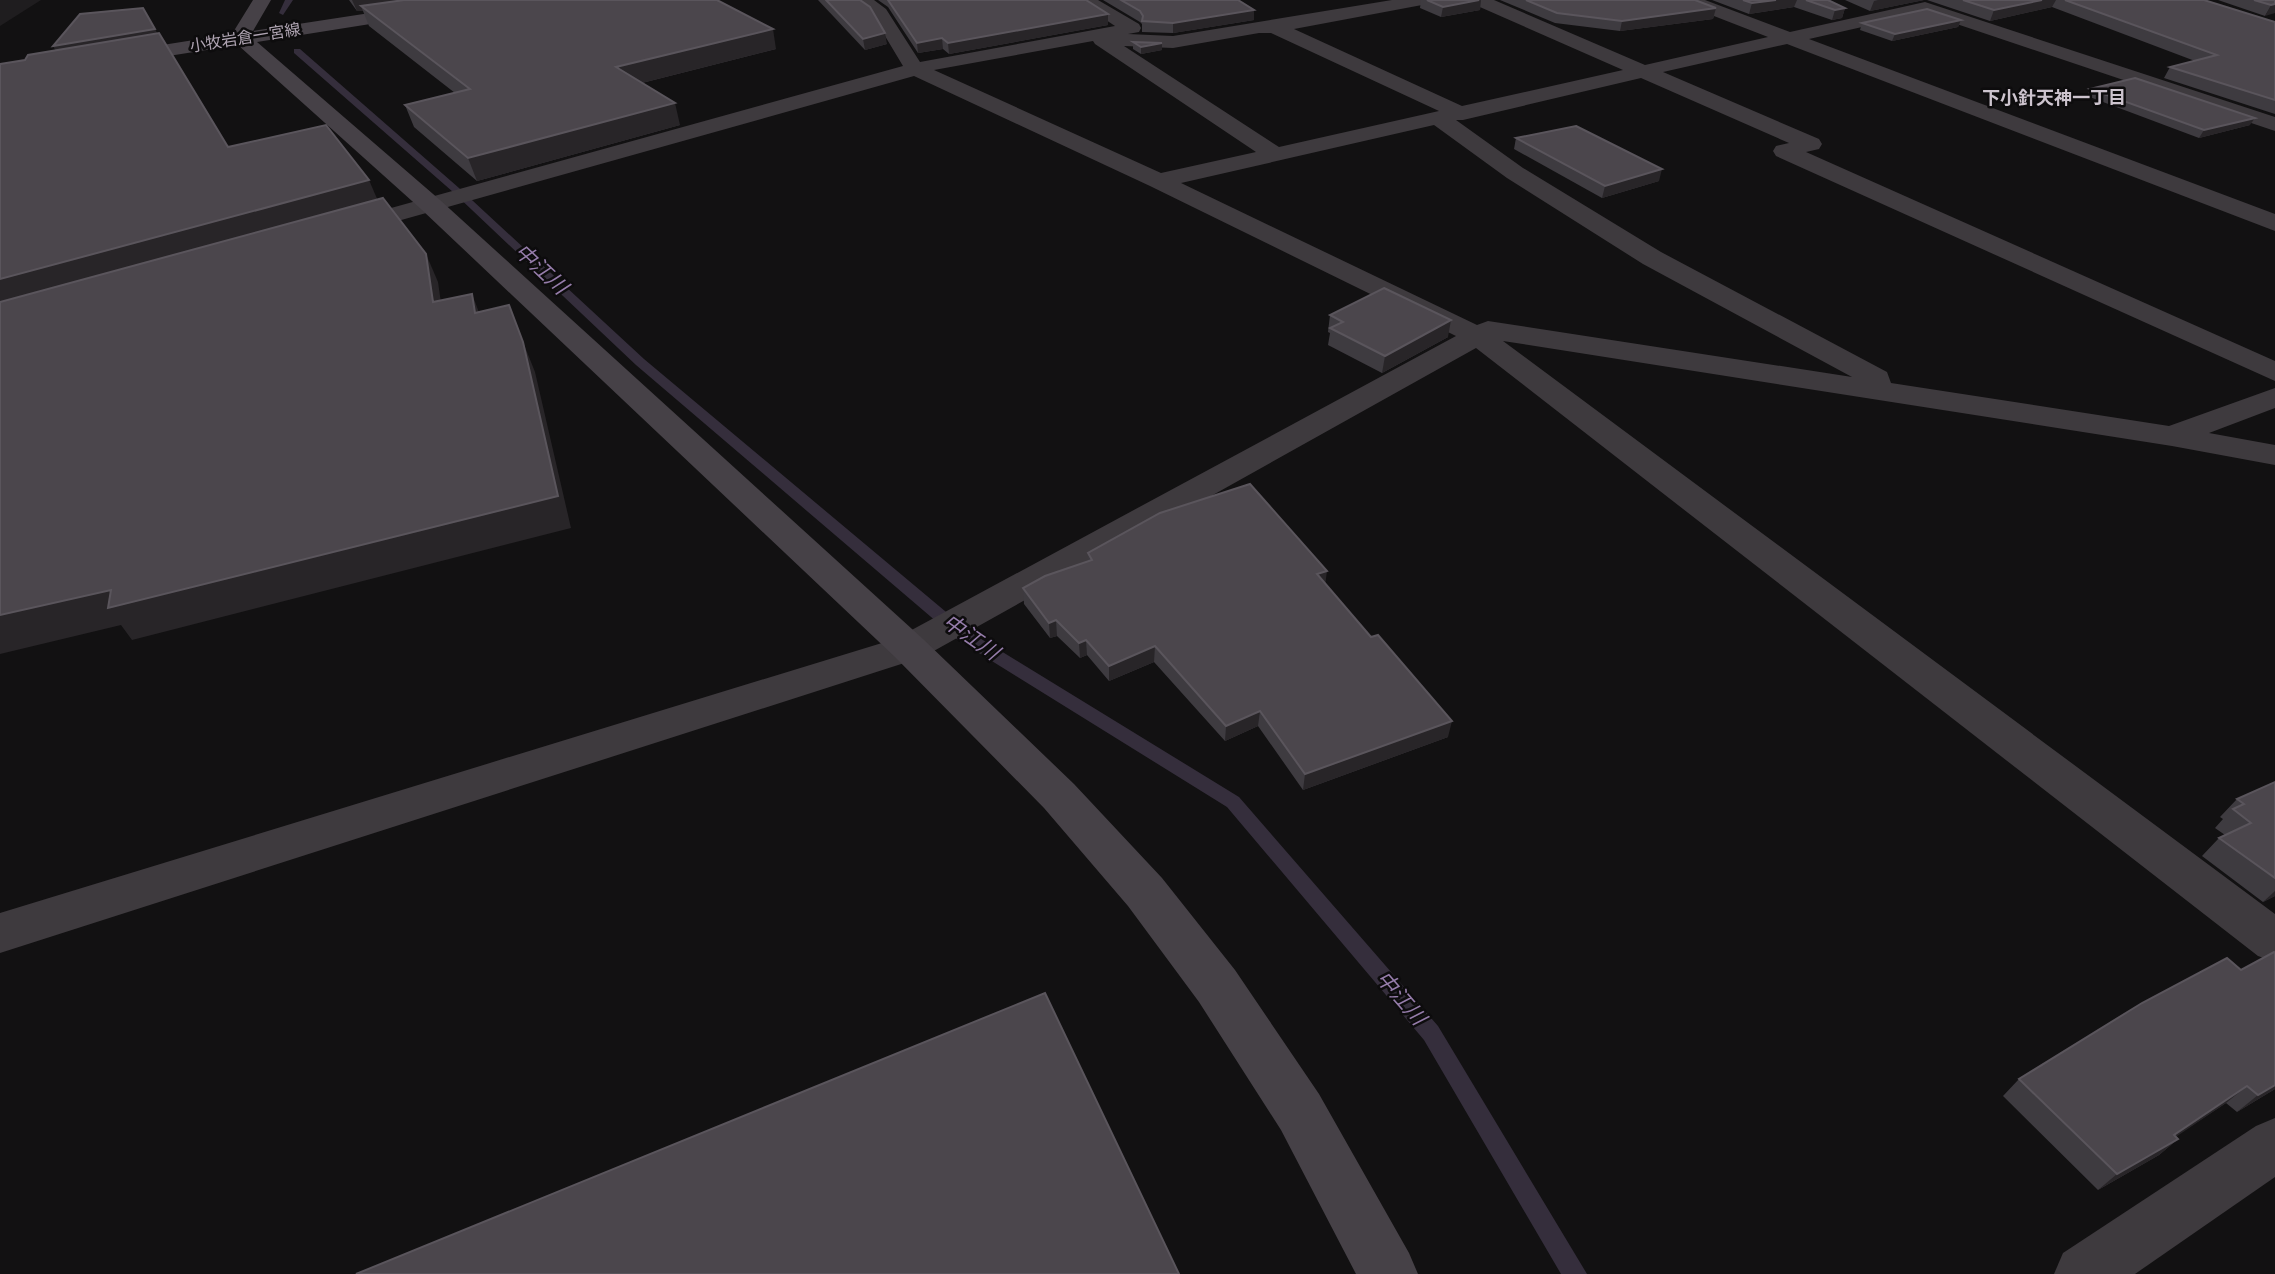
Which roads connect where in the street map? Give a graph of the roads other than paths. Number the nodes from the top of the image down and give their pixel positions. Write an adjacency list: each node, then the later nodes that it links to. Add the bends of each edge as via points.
1 (262, 0): 12 (street)
2 (490, 0): 12 (street, 小牧岩倉一宮線)
3 (862, 0): 16 (street, via 880,13)
4 (1085, 0): 13 (street, via 1132,28)
5 (1422, 0): 11 (street)
6 (1479, 0): 17 (street)
7 (1689, 0): 14 (street)
8 (1834, 5): 10 (street)
9 (1259, 10): 11 (street)
10 (1868, 20): 14 (street); 19 (street, via 1926,7)
11 (1282, 25): 13 (street, via 1172,42); 18 (street)
12 (240, 37): 15 (street, 小牧岩倉一宮線); 22 (street)
13 (1097, 37): 16 (street); 20 (street)
14 (1790, 38): 17 (street); 23 (street)
15 (93, 62)
16 (915, 69): 21 (street); 22 (street)
17 (1645, 72): 18 (street); 26 (street, via 1811,144 1784,151)
18 (1451, 116): 20 (street); 27 (street, via 1515,173 1652,258 1876,379)
19 (2275, 124)
20 (1276, 155): 21 (street)
21 (1158, 181): 25 (street)
22 (435, 203): 24 (street); 31 (street)
23 (2275, 223)
24 (323, 235)
25 (1478, 337): 27 (street, via 1488,330); 31 (street); 33 (street)
26 (2275, 372)
27 (1877, 391): 29 (street)
28 (2275, 397): 29 (street)
29 (2172, 436): 30 (street)
30 (2275, 455)
31 (916, 644): 32 (street); 35 (street, via 1059,796 1153,903 1217,986 1300,1112)
32 (0, 933)
33 (2275, 941)
34 (2275, 1145): 36 (street)
35 (1388, 1274)
36 (2084, 1274)

